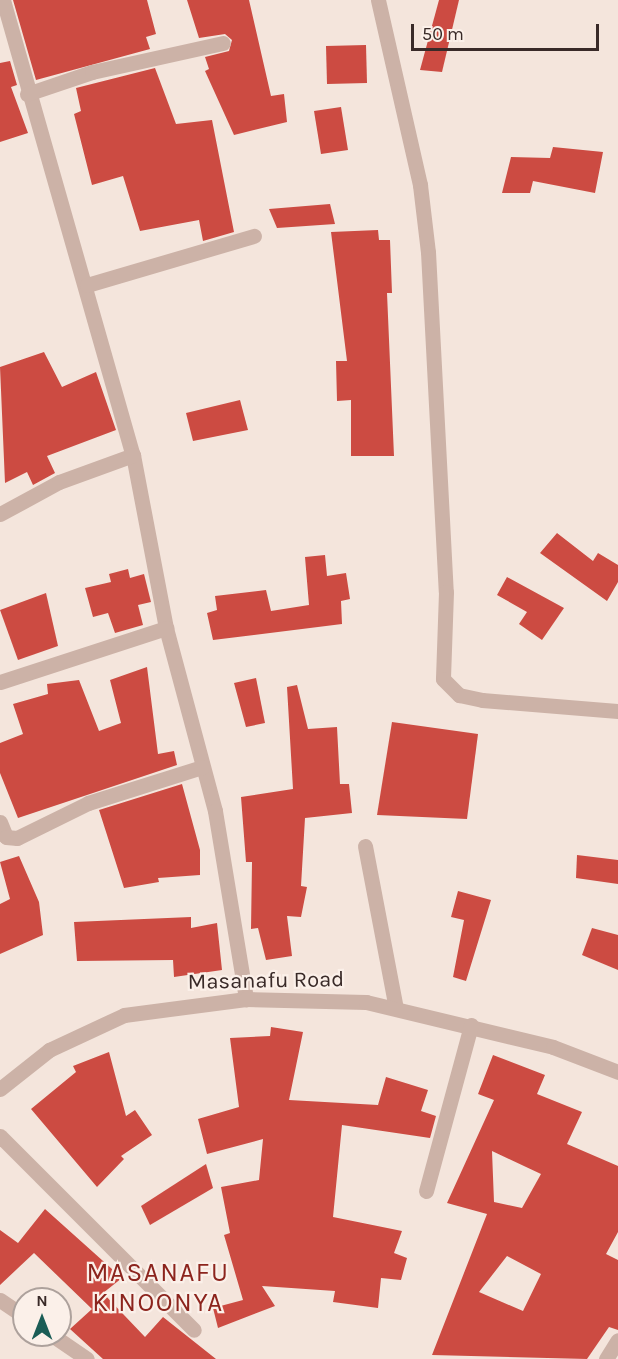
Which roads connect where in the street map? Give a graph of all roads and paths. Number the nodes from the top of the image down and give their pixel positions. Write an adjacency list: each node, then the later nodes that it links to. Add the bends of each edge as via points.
1 (3, 0): 4 (street)
2 (378, 0): 11 (street, via 420,185 428,252 446,592 443,679 459,695 482,700)
3 (223, 43): 4 (street, via 92,72)
4 (27, 94): 6 (street)
5 (254, 236): 6 (street)
6 (87, 285): 7 (street)
7 (133, 455): 8 (street, via 59,482); 9 (street)
8 (0, 513)
9 (166, 628): 10 (street); 12 (street)
10 (0, 682)
11 (618, 711)
12 (202, 767): 13 (street, via 88,803 17,838 6,837); 15 (street, via 222,848)
13 (0, 822)
14 (365, 846): 16 (street)
15 (246, 999): 16 (street, Masanafu Road, via 310,998); 19 (street, Masanafu Road, via 124,1015 49,1050)
16 (396, 1008): 17 (street, Masanafu Road)
17 (471, 1024): 18 (street, Masanafu Road); 21 (street)
18 (618, 1072)
19 (0, 1089)
20 (0, 1136): 22 (street, via 126,1268)
21 (426, 1191)
22 (194, 1330)
23 (618, 1340): 26 (street)
24 (70, 1347): 25 (street)
25 (87, 1359)
26 (606, 1359)

